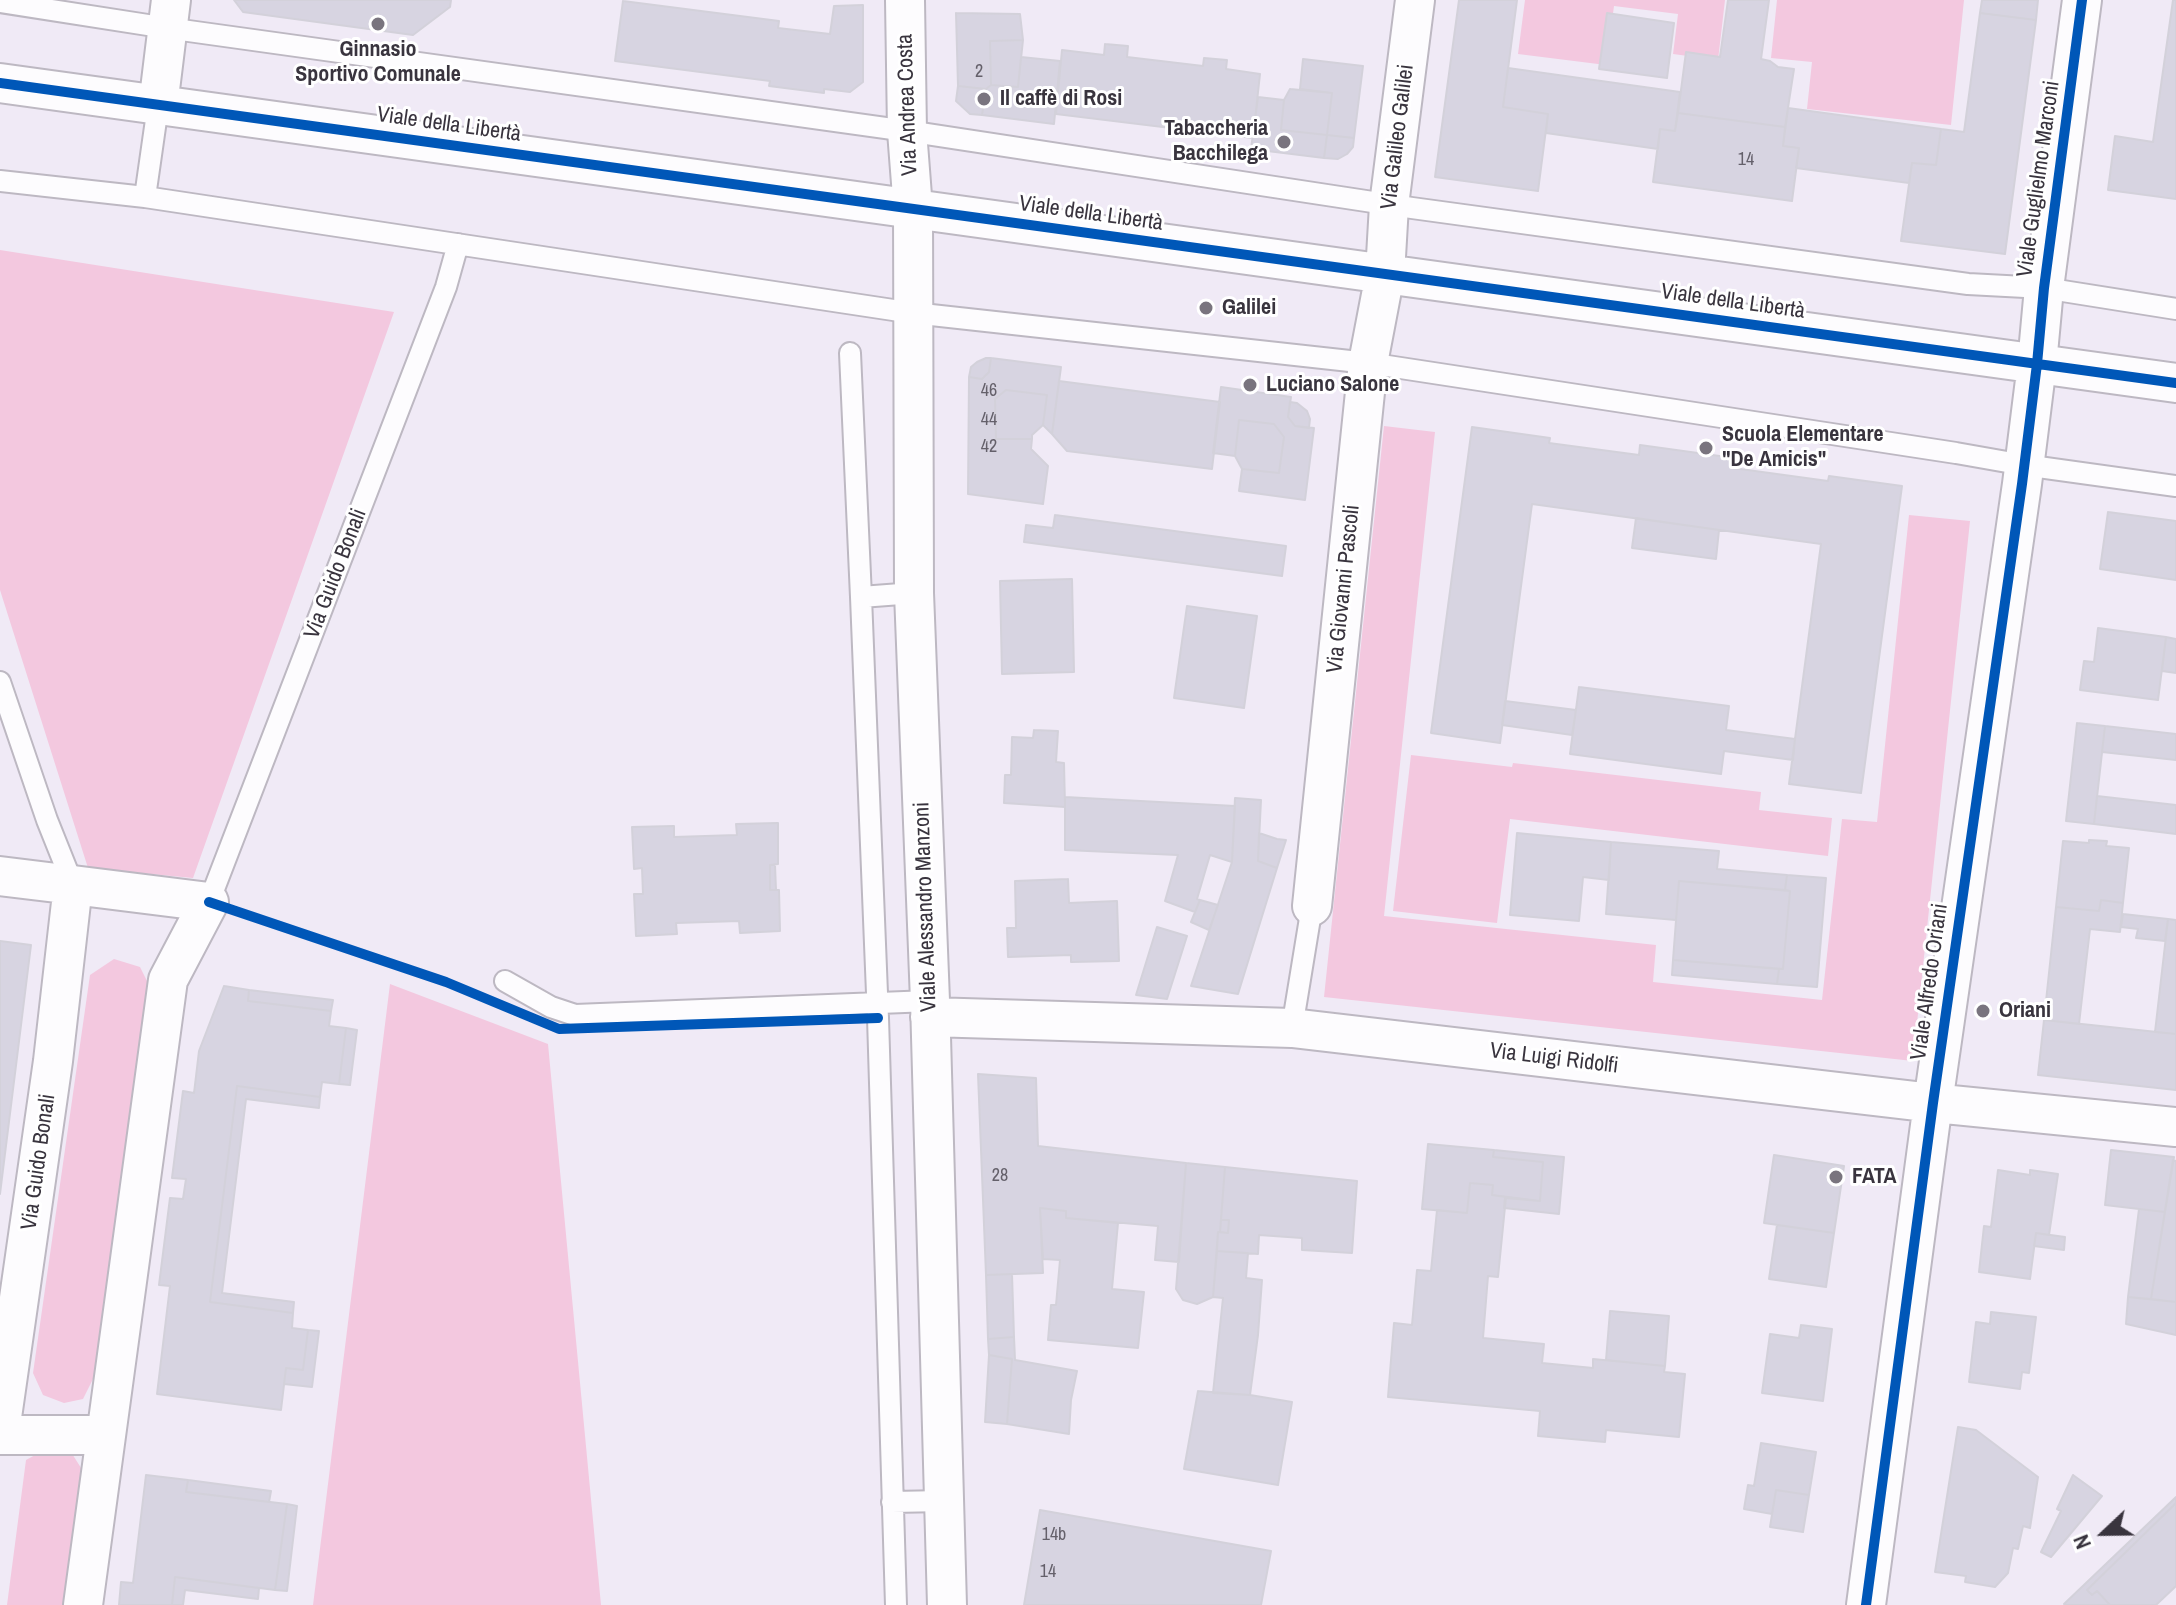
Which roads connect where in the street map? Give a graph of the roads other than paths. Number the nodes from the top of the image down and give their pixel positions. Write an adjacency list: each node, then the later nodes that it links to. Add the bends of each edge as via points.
1 (905, 0): 8 (street, Via Andrea Costa)
2 (1415, 0): 11 (street, Via Galileo Galilei)
3 (2082, 0): 15 (street, Viale Guglielmo Marconi)
4 (0, 2): 5 (lane)
5 (169, 14): 7 (street); 8 (lane)
6 (0, 83): 7 (street, Viale della Libertà)
7 (158, 106): 10 (lane); 12 (street, Viale della Libertà)
8 (907, 131): 11 (lane); 12 (street, Via Andrea Costa)
9 (0, 181): 10 (lane)
10 (145, 197): 13 (lane)
11 (1389, 205): 14 (street, Via Galileo Galilei); 15 (lane, via 1968,284)
12 (913, 209): 14 (street, Viale della Libertà); 17 (street, Viale Alessandro Manzoni)
13 (458, 244): 17 (lane); 29 (lane, Via Guido Bonali)
14 (1385, 274): 19 (street, Via Giovanni Pascoli); 20 (street, Viale della Libertà)
15 (2044, 288): 16 (lane); 20 (street, Viale Guglielmo Marconi)
16 (2176, 309)
17 (913, 313): 19 (lane); 24 (street, Viale Alessandro Manzoni)
18 (850, 353): 25 (lane)
19 (1368, 363): 22 (lane); 30 (street, Via Giovanni Pascoli)
20 (2037, 364): 21 (street, Viale della Libertà); 22 (street, Viale Alfredo Oriani)
21 (2176, 383)
22 (2024, 465): 23 (lane); 35 (street, Viale Alfredo Oriani)
23 (2176, 486)
24 (914, 593): 25 (lane); 33 (street, Viale Alessandro Manzoni)
25 (861, 597): 32 (lane)
26 (0, 682): 28 (lane)
27 (0, 876): 28 (street)
28 (73, 885): 29 (street); 37 (street, Via Guido Bonali)
29 (209, 902): 38 (street, Via Guido Bonali, via 168,980)
30 (1312, 906): 34 (lane)
31 (505, 981): 32 (lane, via 575,1015)
32 (877, 1003): 33 (lane); 40 (lane)
33 (930, 1009): 34 (street, Via Luigi Ridolfi); 39 (street, Viale Alessandro Manzoni)
34 (1292, 1028): 35 (street, Via Luigi Ridolfi)
35 (1933, 1103): 36 (street, Via Luigi Ridolfi); 44 (street, Viale Alfredo Oriani)
36 (2176, 1127)
37 (0, 1433): 38 (street, Via Guido Bonali)
38 (106, 1435): 41 (street, Via Guido Bonali)
39 (944, 1501): 40 (lane); 43 (street, Viale Alessandro Manzoni)
40 (892, 1502): 42 (lane)
41 (83, 1605)
42 (896, 1605)
43 (947, 1605)
44 (1866, 1605)

